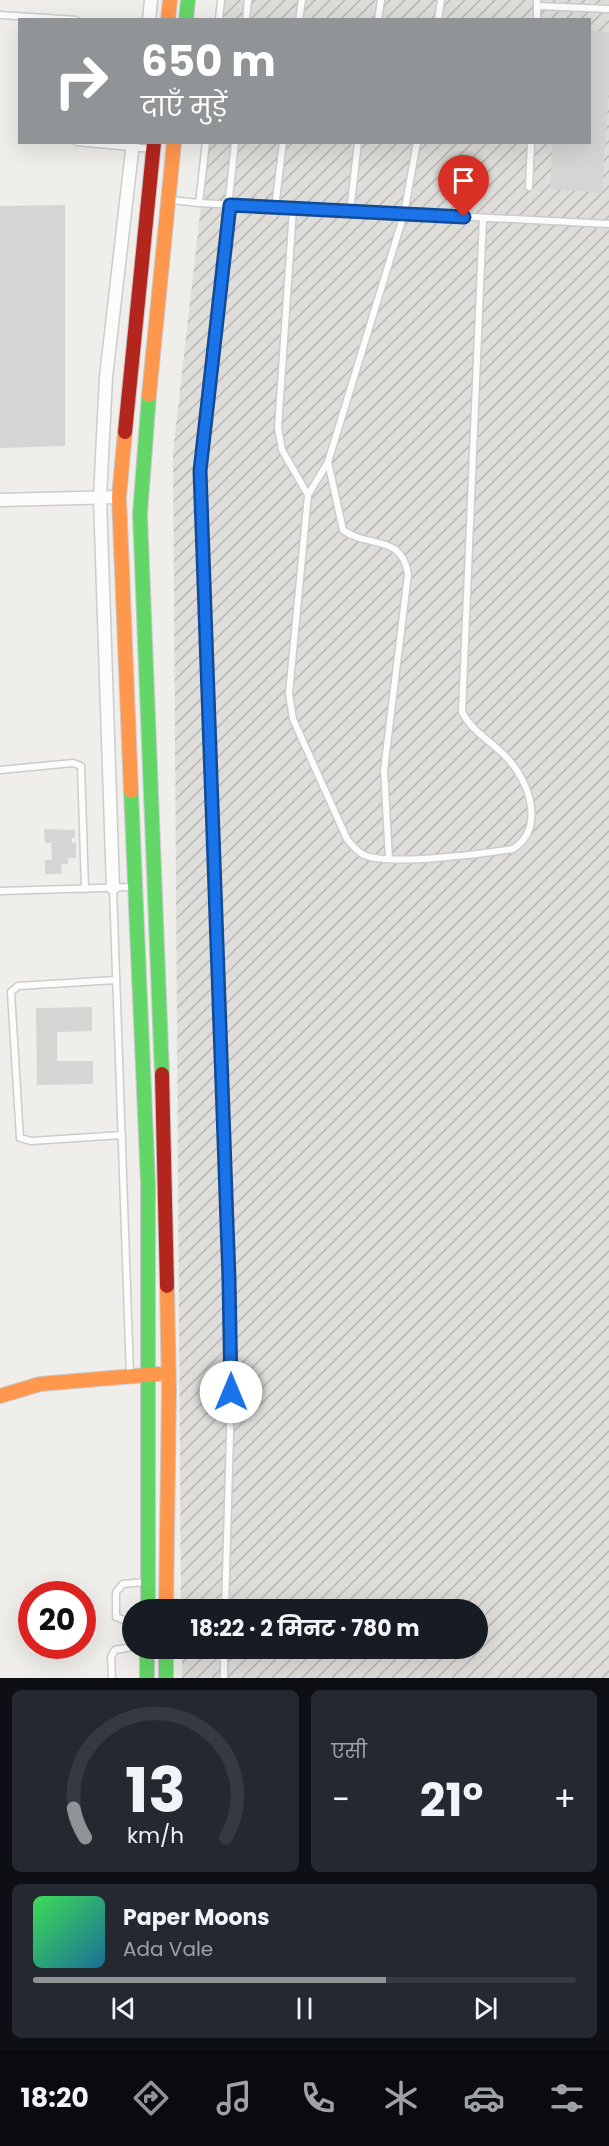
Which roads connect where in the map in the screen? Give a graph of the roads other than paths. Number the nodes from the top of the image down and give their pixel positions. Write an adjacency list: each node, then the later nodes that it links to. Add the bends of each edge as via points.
1 (150, 0): 13 (street)
2 (170, 0): 14 (main road)
3 (188, 0): 15 (main road)
4 (221, 0): 16 (lane)
5 (248, 0): 17 (lane)
6 (302, 0): 18 (lane)
7 (381, 0): 19 (lane)
8 (441, 0): 20 (lane)
9 (537, 3): 10 (lane)
10 (609, 9)
11 (0, 15): 12 (lane)
12 (46, 18)
13 (149, 18)
14 (168, 18)
15 (186, 18)
16 (219, 18)
17 (246, 18)
18 (299, 18)
19 (378, 18)
20 (438, 18)
21 (108, 144): 29 (lane)
22 (174, 144): 32 (main road)
23 (206, 144): 33 (lane)
24 (235, 144): 34 (lane)
25 (283, 144): 35 (lane)
26 (358, 144): 37 (lane)
27 (417, 144): 38 (lane)
28 (531, 144): 31 (lane)
29 (133, 145): 30 (lane); 43 (street, via 106,377)
30 (153, 146): 44 (main road)
31 (529, 187)
32 (168, 199): 33 (lane); 54 (main road, via 140,514 165,1141)
33 (199, 203): 34 (lane)
34 (230, 205): 35 (lane); 61 (lane, via 200,471 229,1279 231,1413)
35 (275, 208): 36 (lane)
36 (293, 209): 37 (lane); 42 (lane, via 278,428 282,450)
37 (350, 212): 38 (lane)
38 (404, 214): 39 (lane); 41 (lane)
39 (483, 218): 40 (lane); 47 (lane, via 462,712 467,723 518,773 530,800 532,816 523,842 513,849)
40 (609, 224)
41 (328, 462): 42 (lane); 47 (lane, via 343,530 351,536 398,549 408,574 384,770)
42 (308, 495): 47 (lane, via 289,694 293,719 347,839 365,855)
43 (100, 497): 44 (street); 45 (street); 49 (street)
44 (119, 497): 48 (main road)
45 (0, 500)
46 (0, 770): 50 (lane, via 73,763 81,766)
47 (388, 859)
48 (137, 887): 49 (lane); 55 (main road, via 148,1183)
49 (113, 888): 50 (lane); 52 (lane)
50 (85, 889): 51 (lane)
51 (0, 891)
52 (116, 980): 53 (lane); 53 (lane, via 18,986 11,992 20,1138 31,1141)
53 (122, 1135): 56 (lane)
54 (169, 1377): 55 (main road); 60 (main road)
55 (148, 1379): 56 (main road); 58 (main road)
56 (130, 1381): 57 (main road, via 40,1395)
57 (6, 1395)
58 (149, 1581): 59 (main road); 62 (lane, via 123,1584 116,1592 116,1617)
59 (148, 1599)
60 (166, 1599)
61 (225, 1599)
62 (122, 1619)
63 (122, 1649): 67 (lane, via 115,1650 111,1657)
64 (147, 1659): 68 (main road)
65 (166, 1659): 69 (main road)
66 (224, 1659): 70 (lane)
67 (112, 1678)
68 (147, 1678)
69 (166, 1678)
70 (224, 1678)

